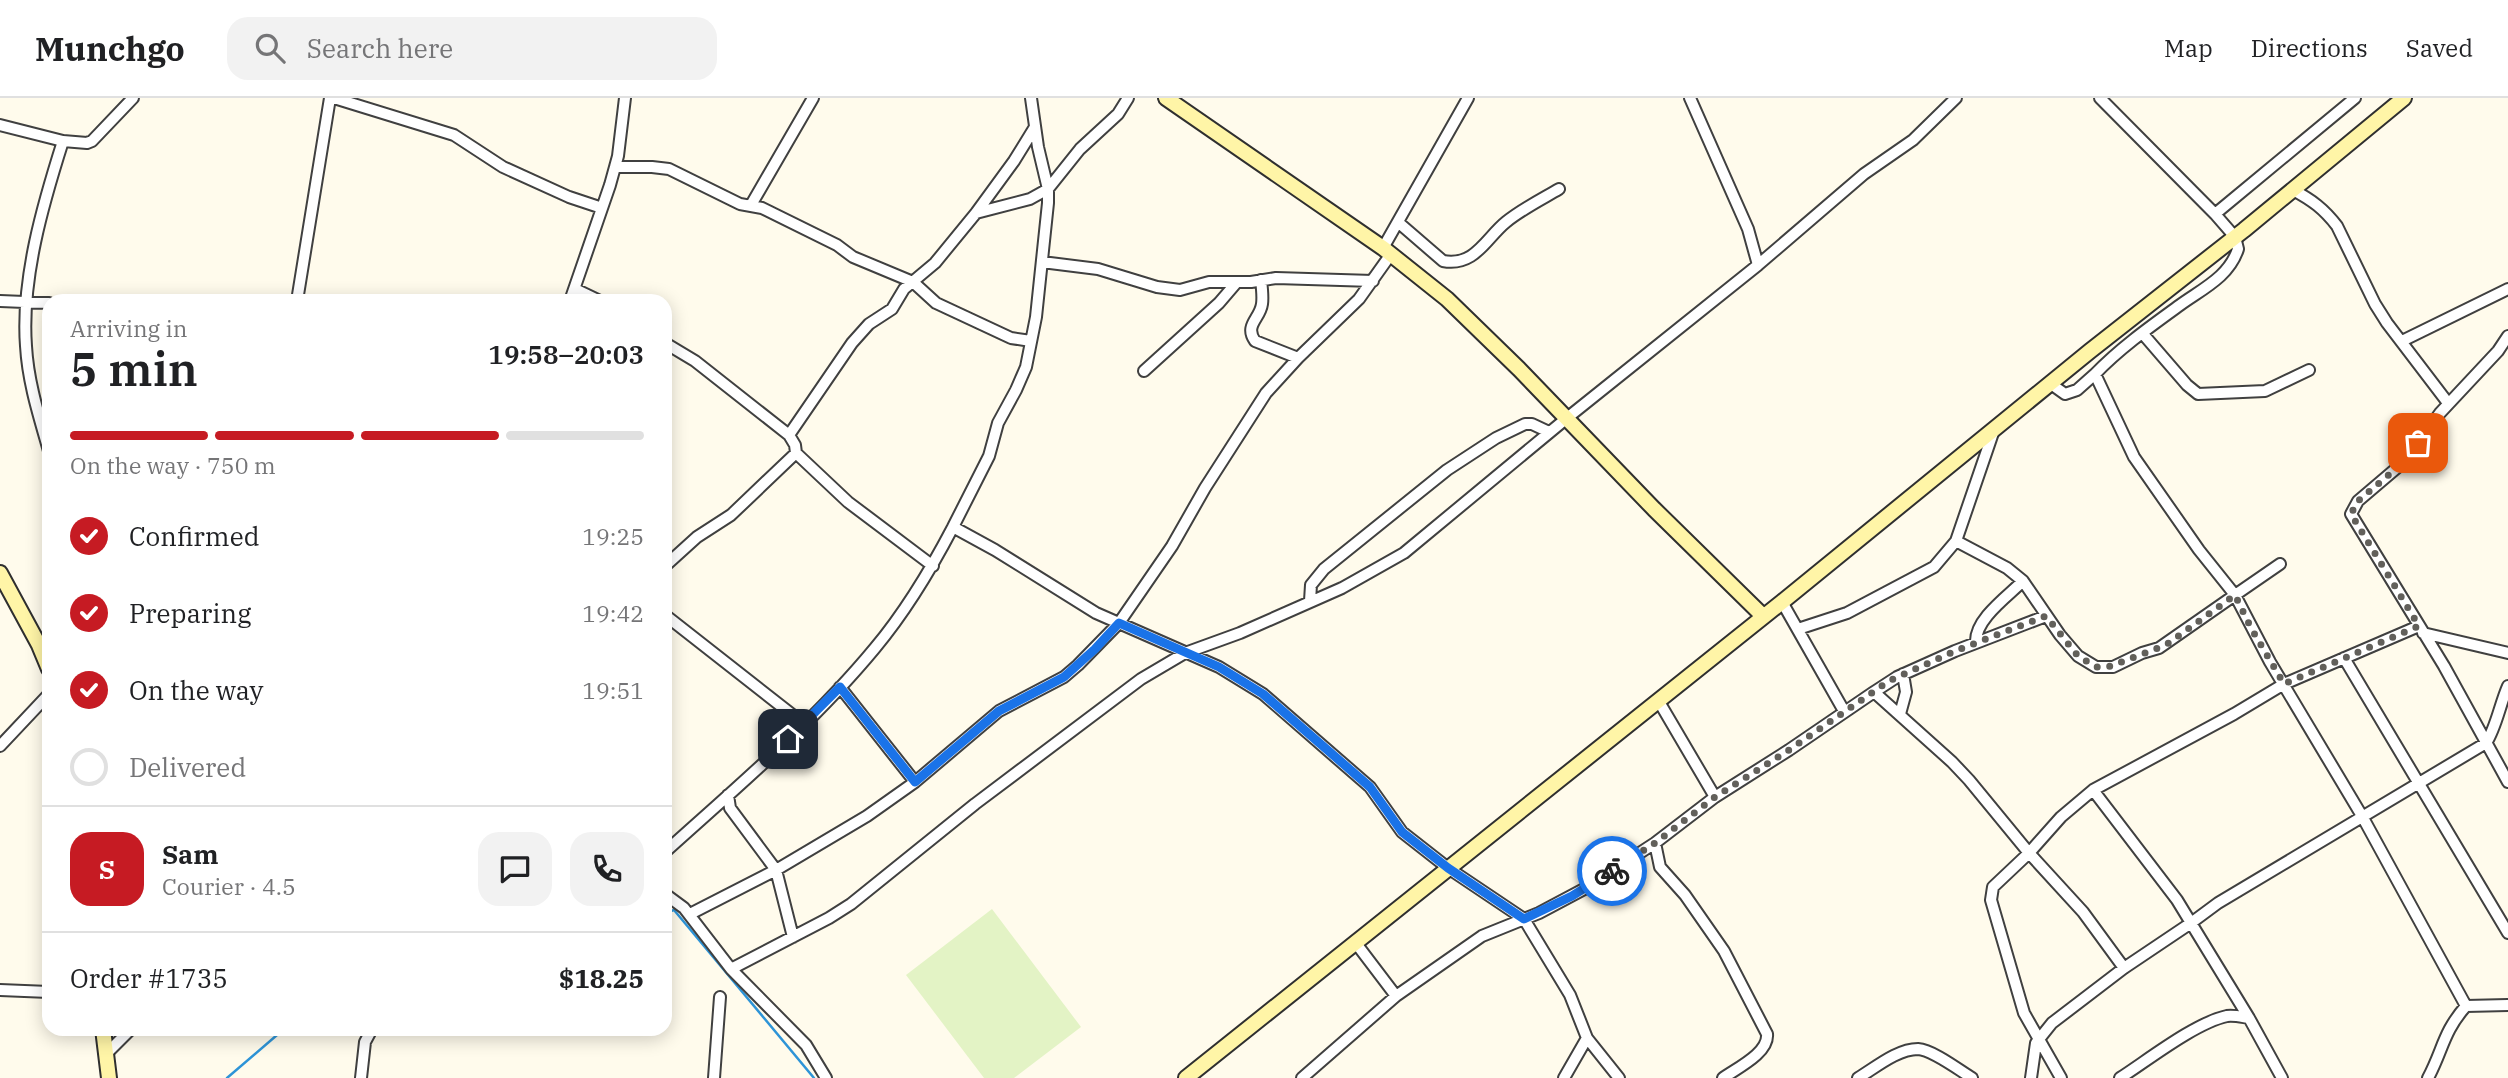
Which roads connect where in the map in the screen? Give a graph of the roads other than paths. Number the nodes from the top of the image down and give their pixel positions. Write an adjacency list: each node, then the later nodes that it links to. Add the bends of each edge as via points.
1 (133, 98): 16 (street, via 92,141)
2 (332, 98): 22 (street, via 454,135 503,167); 36 (street)
3 (625, 98): 17 (street)
4 (813, 98): 21 (street)
5 (1031, 98): 15 (street)
6 (1128, 98): 18 (street)
7 (1166, 98): 27 (main road)
8 (1468, 98): 25 (street)
9 (1690, 98): 29 (street, via 1748,229)
10 (1956, 98): 29 (street, via 1913,140 1864,174)
11 (2100, 98): 24 (street)
12 (2355, 98): 24 (street)
13 (2404, 98): 20 (main road)
14 (0, 125): 16 (street)
15 (1035, 127): 18 (street); 23 (street)
16 (63, 141): 40 (street, via 43,205)
17 (615, 167): 21 (street, via 669,170); 22 (street)
18 (1048, 189): 23 (street, via 1030,199); 28 (street)
19 (1559, 189): 25 (street, via 1508,220 1479,252 1466,259 1443,261)
20 (2293, 190): 26 (main road); 45 (street, via 2320,206 2337,226 2375,304)
21 (751, 205): 32 (street)
22 (603, 208): 34 (street)
23 (976, 213): 32 (street)
24 (2215, 214): 26 (street)
25 (1399, 223): 27 (street)
26 (2235, 237): 42 (street, via 2238,251 2223,274); 51 (main road)
27 (1387, 251): 31 (street); 53 (main road, via 1473,322)
28 (1042, 262): 33 (street, via 1098,269 1180,290 1209,282); 44 (street)
29 (1758, 265): 53 (street)
30 (1261, 280): 31 (street); 33 (street); 47 (street, via 1262,304 1250,327 1252,336)
31 (1373, 281): 47 (street)
32 (913, 282): 44 (street, via 936,303 1011,338); 57 (street, via 892,309 852,343)
33 (1237, 282): 49 (street)
34 (575, 289): 37 (street); 38 (street)
35 (2508, 289): 45 (street)
36 (298, 294)
37 (573, 294)
38 (585, 294)
39 (0, 301): 40 (street)
40 (27, 302): 41 (street); 54 (street, via 29,375)
41 (42, 303)
42 (2143, 334): 48 (street, via 2198,394 2266,391); 50 (street)
43 (2508, 336): 52 (street)
44 (1031, 341): 59 (street, via 1026,367 998,423 989,456)
45 (2402, 341): 52 (street)
46 (672, 347): 57 (street)
47 (1298, 358): 72 (street, via 1266,393)
48 (2309, 370)
49 (1144, 372)
50 (2095, 374): 51 (street, via 2071,393); 66 (street, via 2134,457)
51 (2051, 384): 55 (main road)
52 (2448, 403): 74 (street, via 2405,461 2351,512)
53 (1567, 418): 56 (street); 69 (main road)
54 (42, 424)
55 (1994, 430): 60 (street); 68 (main road)
56 (1549, 432): 67 (street, via 1404,553); 67 (street, via 1532,424 1515,427 1447,470 1324,569 1311,586)
57 (789, 435): 58 (street)
58 (796, 453): 61 (street, via 723,523 697,537); 63 (street, via 848,502)
59 (953, 527): 63 (street); 72 (street, via 1073,601)
60 (1956, 541): 65 (street); 73 (street, via 1934,567 1917,578 1847,613)
61 (672, 560)
62 (2280, 564): 66 (street)
63 (933, 566): 83 (street, via 877,645)
64 (0, 574): 76 (main road)
65 (2023, 581): 70 (street); 75 (street, via 1987,617 1977,631)
66 (2235, 595): 70 (street, via 2166,645 2108,667 2096,667 2078,656); 81 (street)
67 (1310, 601): 77 (street)
68 (1782, 601): 69 (main road); 73 (street)
69 (1763, 616): 85 (main road)
70 (2046, 616): 75 (street)
71 (672, 620): 89 (street)
72 (1119, 623): 77 (street); 92 (street, via 1064,677 999,711)
73 (1798, 629): 87 (street)
74 (2421, 630): 78 (street); 79 (street); 90 (street)
75 (1976, 642): 80 (street)
76 (42, 652)
77 (1185, 653): 102 (street, via 1263,694 1370,787 1398,828); 111 (street, via 1141,679 851,904)
78 (2508, 653)
79 (2344, 658): 81 (street); 94 (street)
80 (1903, 674): 84 (street); 88 (street, via 1906,692)
81 (2284, 684): 95 (street); 98 (street)
82 (2508, 686): 90 (street)
83 (840, 687): 89 (street); 92 (street)
84 (1874, 692): 87 (street); 88 (street)
85 (1658, 700): 97 (street); 102 (main road)
86 (42, 701): 91 (street)
87 (1844, 711): 97 (street)
88 (1900, 714): 101 (street, via 1952,762)
89 (804, 724): 96 (street)
90 (2486, 743): 93 (street); 94 (street)
91 (0, 746)
92 (915, 782): 103 (street)
93 (2508, 782)
94 (2418, 783): 98 (street); 110 (street)
95 (2092, 790): 101 (street); 109 (street)
96 (728, 795): 100 (street); 103 (street, via 730,808)
97 (1715, 797): 99 (street)
98 (2362, 816): 109 (street); 120 (street)
99 (1655, 843): 108 (street, via 1586,888); 136 (street, via 1661,867 1724,951 1768,1034 1760,1052)
100 (672, 846)
101 (2029, 853): 113 (street, via 2083,912); 126 (street, via 1990,893 2016,989)
102 (1448, 868): 108 (street); 112 (main road)
103 (776, 870): 107 (street); 111 (street)
104 (672, 898): 105 (street)
105 (678, 902): 106 (street); 107 (street)
106 (672, 904)
107 (690, 914): 114 (street)
108 (1524, 919): 117 (street, via 1482,936); 125 (street, via 1570,995)
109 (2190, 923): 113 (street); 121 (street)
110 (2508, 933)
111 (793, 937): 114 (street)
112 (1355, 942): 117 (street); 132 (main road)
113 (2124, 968): 126 (street, via 2052,1023)
114 (731, 970): 131 (street, via 806,1045)
115 (0, 990): 116 (street)
116 (42, 992)
117 (1396, 996): 133 (street)
118 (720, 997): 130 (street)
119 (2508, 1004): 120 (street)
120 (2466, 1006): 143 (street, via 2443,1039)
121 (2249, 1017): 141 (street, via 2227,1016 2211,1022); 142 (street)
122 (104, 1036): 127 (main road)
123 (124, 1036): 127 (street)
124 (368, 1036): 129 (street)
125 (1587, 1038): 134 (street); 135 (street)
126 (2038, 1040): 139 (street); 140 (street)
127 (106, 1054): 128 (main road)
128 (109, 1078)
129 (361, 1078)
130 (714, 1078)
131 (826, 1078)
132 (1186, 1078)
133 (1302, 1078)
134 (1564, 1078)
135 (1619, 1078)
136 (1723, 1078)
137 (1858, 1078): 138 (street, via 1895,1055 1919,1049)
138 (1972, 1078)
139 (2031, 1078)
140 (2061, 1078)
141 (2120, 1078)
142 (2282, 1078)
143 (2428, 1078)

